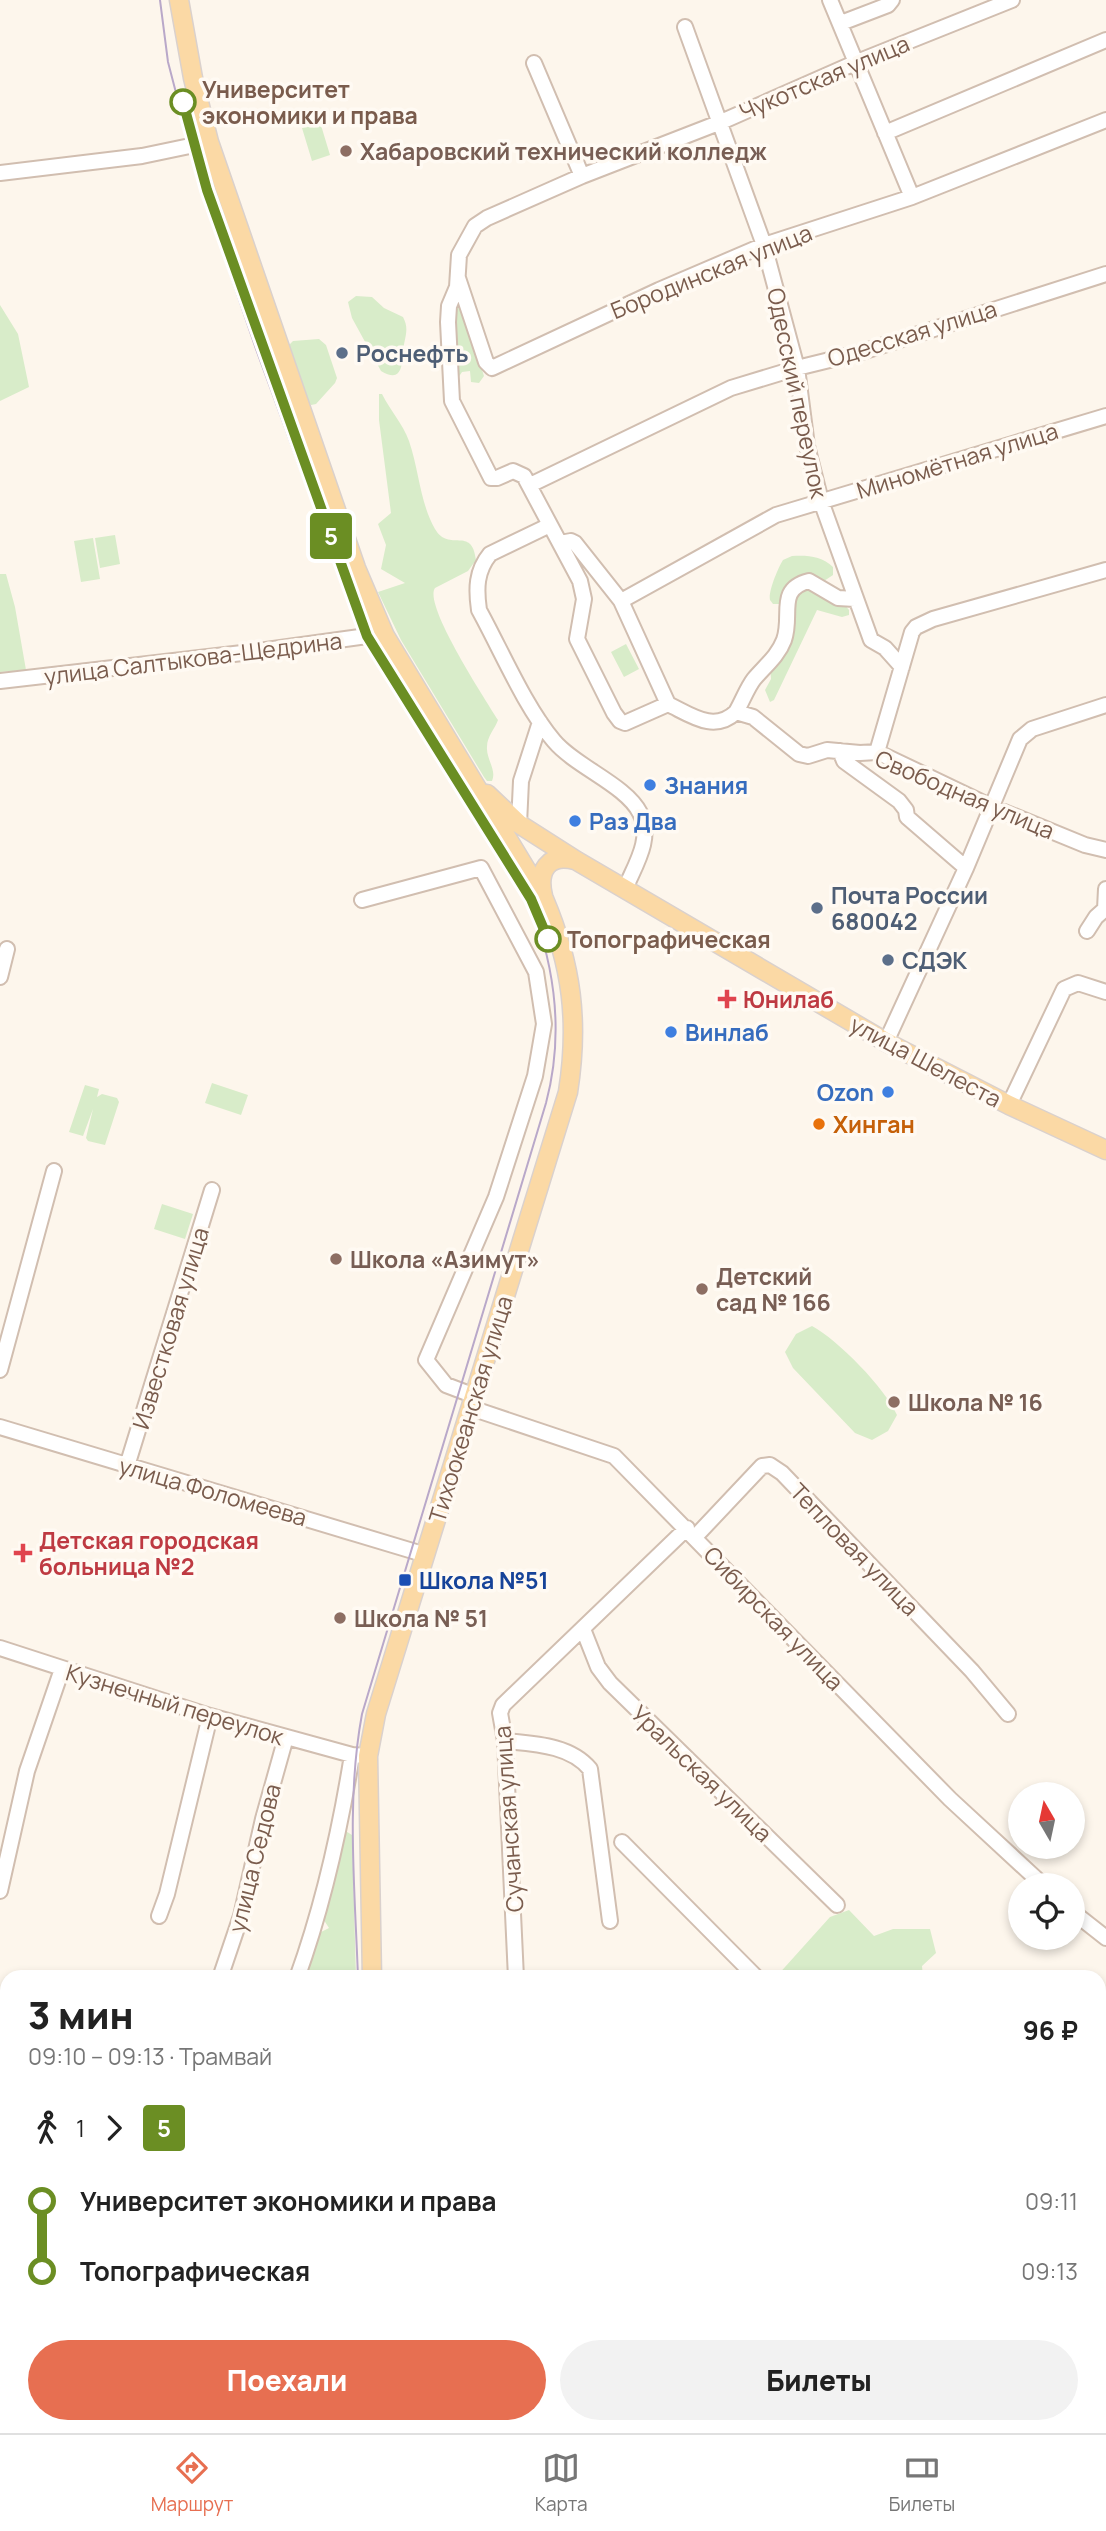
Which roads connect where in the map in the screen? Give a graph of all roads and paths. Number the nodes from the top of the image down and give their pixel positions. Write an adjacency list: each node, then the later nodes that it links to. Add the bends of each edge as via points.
1 (179, 0): 13 (main road, Тихоокеанская улица)
2 (830, 0): 5 (street)
3 (892, 0): 5 (street)
4 (1012, 0): 8 (street, Чукотская улица)
5 (841, 23): 8 (street)
6 (685, 27): 11 (street, Одесский переулок)
7 (1106, 40): 12 (street)
8 (857, 62): 11 (street, Чукотская улица); 12 (street)
9 (534, 63): 15 (street)
10 (1106, 120): 16 (street, Бородинская улица)
11 (720, 122): 15 (street, Чукотская улица); 17 (street, Одесский переулок)
12 (886, 133): 16 (street)
13 (209, 142): 14 (street, via 142,156); 29 (main road, Тихоокеанская улица, via 356,568)
14 (0, 173)
15 (582, 176): 19 (street, Чукотская улица, via 475,226 459,255)
16 (912, 197): 17 (street, Бородинская улица)
17 (764, 245): 19 (street, Бородинская улица, via 492,368); 20 (street, Одесский переулок)
18 (1106, 274): 20 (street, Одесская улица, via 862,352)
19 (457, 277): 22 (street, via 448,321 452,401 491,478 517,471)
20 (797, 368): 22 (street, Одесская улица, via 731,388); 23 (street, Одесский переулок, via 807,446)
21 (1106, 416): 23 (street, Миномётная улица)
22 (530, 485): 24 (street)
23 (821, 501): 27 (street, Одесский переулок); 28 (street, Миномётная улица, via 776,515)
24 (550, 525): 25 (street); 35 (street, via 490,554 479,572 477,591 479,610)
25 (560, 543): 28 (street, via 575,543); 32 (street, via 583,588 577,639 614,713 625,723)
26 (1106, 570): 30 (street, via 922,624 912,632)
27 (855, 599): 30 (street, Одесский переулок, via 871,640); 34 (street, via 838,598 809,581 794,587 788,595 788,623 778,653 754,679)
28 (621, 601): 32 (street)
29 (385, 636): 31 (street, улица Салтыкова-Щедрина); 38 (main road, Тихоокеанская улица)
30 (902, 667): 37 (street)
31 (0, 681)
32 (668, 704): 34 (street, via 714,723)
33 (1106, 705): 39 (street, via 1025,733)
34 (736, 712): 36 (street, Свободная улица, via 752,717 799,754)
35 (540, 722): 40 (street, via 521,781); 44 (street, via 564,751 630,798 640,814 646,836)
36 (840, 751): 37 (street, Свободная улица); 43 (street, via 845,761 899,800 907,817)
37 (877, 752): 39 (street, Свободная улица)
38 (471, 780): 40 (main road, улица Шелеста); 46 (main road, Тихоокеанская улица)
39 (992, 807): 41 (street, Свободная улица); 43 (street)
40 (519, 824): 42 (main road, улица Шелеста)
41 (1106, 850)
42 (577, 861): 44 (main road, улица Шелеста); 46 (main road, via 553,860 543,870)
43 (966, 868): 53 (street)
44 (625, 889): 53 (main road, улица Шелеста)
45 (1106, 889): 48 (street)
46 (544, 899): 59 (main road, Тихоокеанская улица, via 561,940 570,989 572,1068)
47 (362, 900): 59 (street, Сибирская улица, via 481,868 536,972 544,1024 535,1076 496,1197 426,1360 446,1385)
48 (1106, 909): 49 (street)
49 (1087, 931)
50 (7, 949): 51 (street)
51 (0, 977)
52 (1106, 992): 54 (street, via 1079,983 1064,989)
53 (886, 1042): 54 (main road, улица Шелеста)
54 (1009, 1105): 55 (main road, улица Шелеста)
55 (1106, 1150)
56 (54, 1171): 58 (street)
57 (212, 1190): 61 (street, Известковая улица)
58 (0, 1370)
59 (473, 1402): 62 (street, Сибирская улица, via 614,1455); 63 (main road, Тихоокеанская улица)
60 (0, 1427): 61 (street, улица Фоломеева)
61 (127, 1466): 63 (street, улица Фоломеева)
62 (691, 1532): 64 (street, Сучанская улица); 67 (street, Тепловая улица, via 762,1466 770,1465); 73 (street, Сибирская улица, via 950,1799)
63 (426, 1555): 71 (main road, Тихоокеанская улица)
64 (583, 1629): 70 (street, Сучанская улица, via 503,1705); 75 (street, Уральская улица, via 598,1667 610,1683)
65 (0, 1648): 66 (street, Кузнечный переулок)
66 (62, 1670): 68 (street, Кузнечный переулок); 74 (street, via 27,1772)
67 (1009, 1714)
68 (210, 1716): 69 (street, Кузнечный переулок); 76 (street)
69 (286, 1737): 71 (street, Кузнечный переулок); 80 (street, улица Седова)
70 (505, 1741): 77 (street, via 565,1751 590,1769); 83 (street, Сучанская улица)
71 (360, 1756): 81 (street); 82 (main road, Тихоокеанская улица)
72 (622, 1842): 84 (street)
73 (1030, 1873)
74 (0, 1891)
75 (837, 1905)
76 (159, 1916)
77 (610, 1921)
78 (1085, 1922): 79 (street)
79 (1106, 1938)
80 (223, 1970)
81 (300, 1970)
82 (372, 1970)
83 (516, 1970)
84 (749, 1970)

